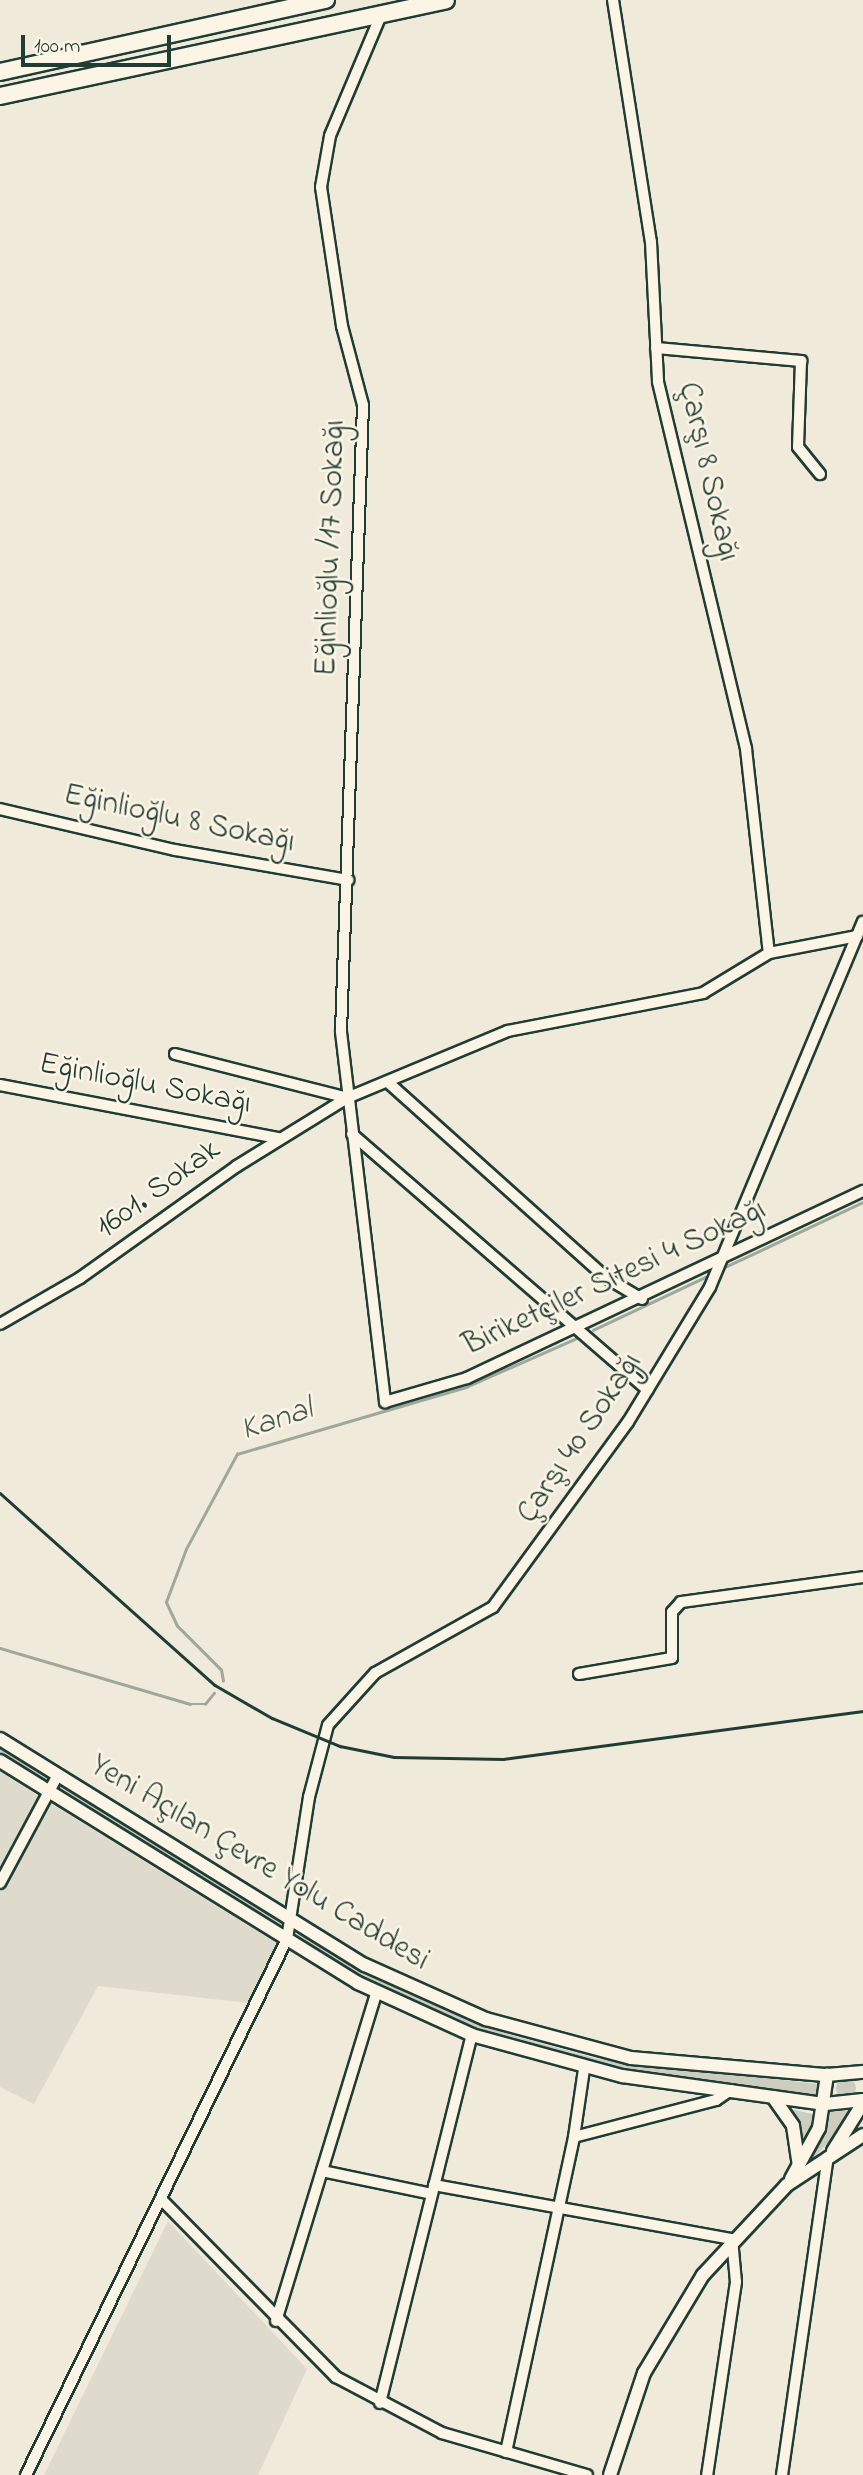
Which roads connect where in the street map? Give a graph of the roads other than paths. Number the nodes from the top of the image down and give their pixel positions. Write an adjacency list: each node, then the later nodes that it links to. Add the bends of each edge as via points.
1 (326, 0): 5 (highway)
2 (446, 0): 4 (highway)
3 (613, 0): 7 (street, Çarşı 8 Sokağı, via 651,242)
4 (381, 15): 6 (highway); 10 (street, Eğinlioğlu /17 Sokağı, via 330,136 321,180 342,326 363,405)
5 (0, 72)
6 (0, 96)
7 (656, 348): 8 (street, via 801,361 798,447); 13 (street, Çarşı 8 Sokağı, via 669,436 752,785)
8 (820, 474)
9 (0, 809): 10 (street, Eğinlioğlu 8 Sokağı, via 186,852)
10 (348, 880): 17 (street, Eğinlioğlu /17 Sokağı, via 341,1015)
11 (863, 922): 12 (street, Çarşı 40 Sokağı)
12 (857, 936): 13 (street); 21 (street, Çarşı 40 Sokağı)
13 (769, 953): 15 (street, 1601. Sokak, via 703,993 517,1028)
14 (174, 1055): 17 (street)
15 (390, 1084): 17 (street, 1601. Sokak); 22 (street, via 605,1277)
16 (0, 1085): 19 (street, Eğinlioğlu Sokağı)
17 (347, 1098): 18 (street, Eğinlioğlu /17 Sokağı); 19 (street, 1601. Sokak)
18 (352, 1134): 24 (street); 26 (street, Eğinlioğlu /17 Sokağı)
19 (279, 1138): 23 (street, 1601. Sokak, via 80,1278)
20 (863, 1191): 21 (street, Biriketçiler Sitesi 4 Sokağı)
21 (720, 1258): 22 (street, Biriketçiler Sitesi 4 Sokağı); 25 (street, Çarşı 40 Sokağı, via 706,1294)
22 (642, 1299): 24 (street, Biriketçiler Sitesi 4 Sokağı)
23 (0, 1324)
24 (578, 1328): 25 (street); 26 (street, Biriketçiler Sitesi 4 Sokağı, via 451,1385)
25 (648, 1390): 34 (street, Çarşı 40 Sokağı, via 493,1608 375,1673 341,1706 317,1757)
26 (385, 1402)
27 (863, 1577): 28 (street, via 681,1602 672,1612 672,1658)
28 (579, 1674)
29 (0, 1739): 31 (main road, Yeni Açılan Çevre Yolu Caddesi)
30 (0, 1761): 32 (main road, Yeni Açılan Çevre Yolu Caddesi)
31 (58, 1775): 32 (street); 34 (main road, Yeni Açılan Çevre Yolu Caddesi)
32 (49, 1792): 33 (street); 35 (main road, Yeni Açılan Çevre Yolu Caddesi)
33 (0, 1883)
34 (292, 1919): 35 (street, Çarşı 40 Sokağı); 40 (main road, Yeni Açılan Çevre Yolu Caddesi, via 395,1980 517,2030 631,2058)
35 (287, 1939): 36 (main road, Yeni Açılan Çevre Yolu Caddesi); 52 (street, Çarşı 40 Sokağı)
36 (376, 1993): 37 (main road, Yeni Açılan Çevre Yolu Caddesi); 49 (street)
37 (472, 2035): 38 (main road, Yeni Açılan Çevre Yolu Caddesi); 51 (street)
38 (584, 2069): 41 (main road, Yeni Açılan Çevre Yolu Caddesi); 46 (street)
39 (863, 2072): 40 (main road, Yeni Açılan Çevre Yolu Caddesi)
40 (827, 2075): 44 (main road)
41 (732, 2090): 42 (main road, Yeni Açılan Çevre Yolu Caddesi); 46 (street, via 716,2100)
42 (772, 2097): 44 (main road, Yeni Açılan Çevre Yolu Caddesi); 48 (main road, via 793,2126)
43 (863, 2102): 44 (main road, Yeni Açılan Çevre Yolu Caddesi); 47 (main road)
44 (825, 2104): 48 (main road)
45 (863, 2134): 47 (main road)
46 (574, 2137): 53 (street)
47 (828, 2157): 50 (main road); 62 (street)
48 (799, 2167): 50 (main road)
49 (322, 2171): 51 (street); 55 (street)
50 (786, 2185): 54 (main road)
51 (433, 2190): 53 (street); 56 (street)
52 (161, 2199): 55 (street); 58 (street, Çarşı 40 Sokağı)
53 (558, 2211): 54 (street); 57 (street)
54 (732, 2239): 60 (main road, via 656,2350); 61 (street, via 736,2282)
55 (276, 2322): 56 (street, via 321,2366)
56 (380, 2403): 57 (street, via 442,2433)
57 (506, 2452): 59 (street)
58 (26, 2475)
59 (587, 2475)
60 (610, 2475)
61 (707, 2475)
62 (782, 2475)

